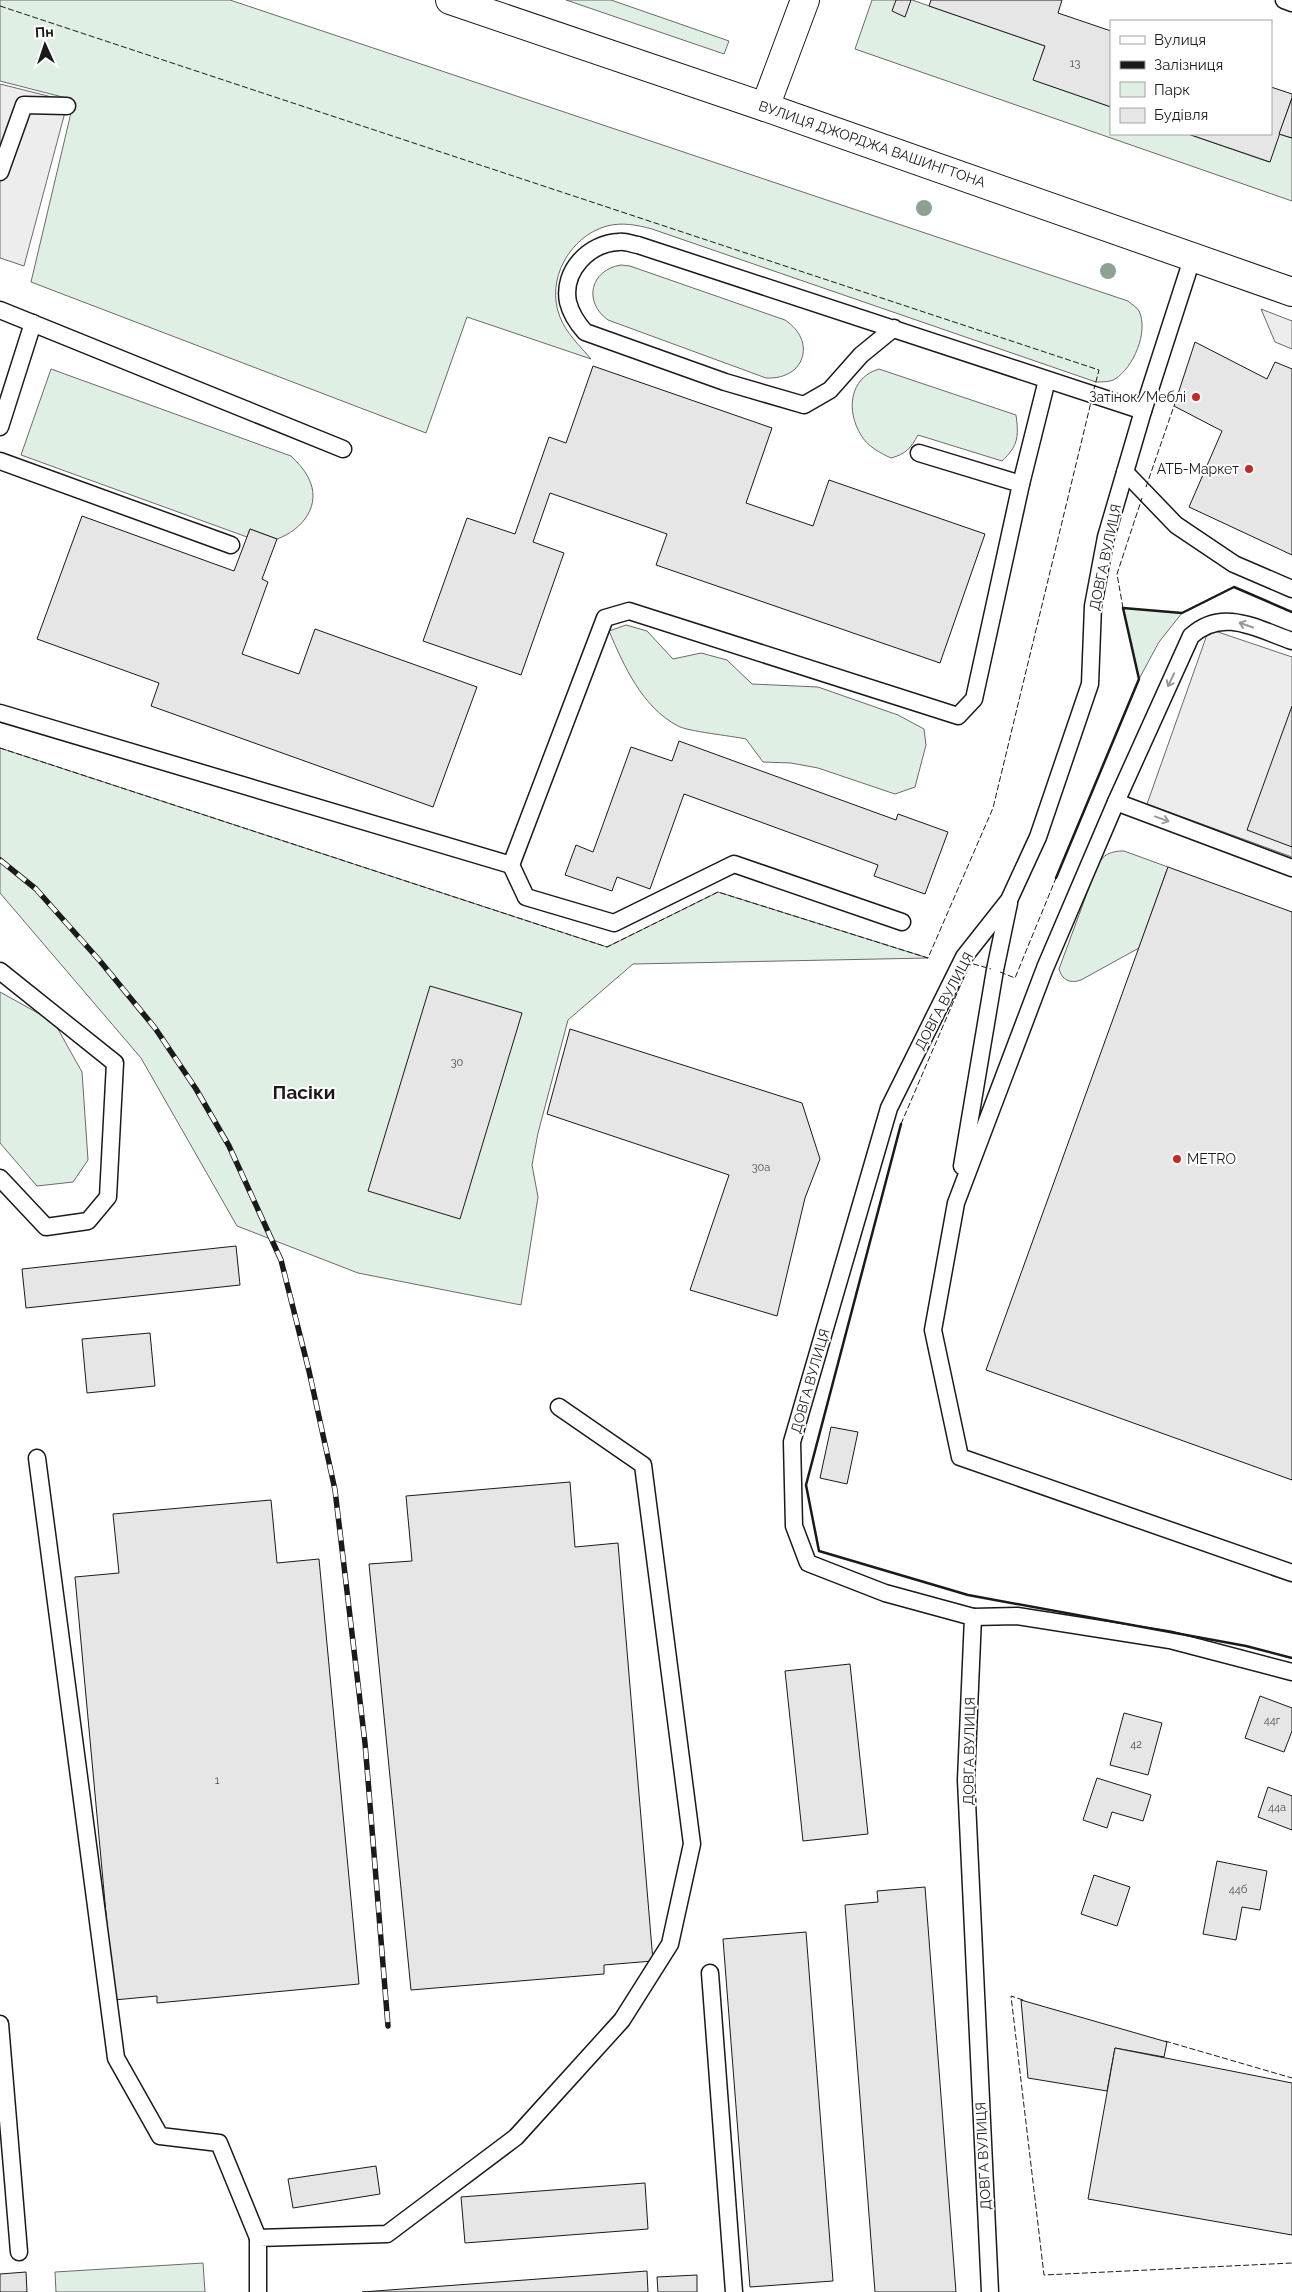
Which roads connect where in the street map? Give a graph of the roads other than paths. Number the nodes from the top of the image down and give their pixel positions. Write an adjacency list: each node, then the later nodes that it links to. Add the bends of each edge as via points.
1 (450, 0): 6 (main road, ВУЛИЦЯ ДЖОРДЖА ВАШИНГТОНА)
2 (805, 0): 6 (main road)
3 (1284, 0): 4 (lane)
4 (1292, 2)
5 (67, 106): 7 (lane, via 24,105)
6 (765, 106): 8 (main road, ВУЛИЦЯ ДЖОРДЖА ВАШИНГТОНА)
7 (0, 172)
8 (1193, 256): 9 (main road, ВУЛИЦЯ ДЖОРДЖА ВАШИНГТОНА); 14 (lane, ДОВГА ВУЛИЦЯ)
9 (1292, 292)
10 (0, 310): 11 (lane)
11 (33, 323): 15 (lane); 16 (lane)
12 (894, 328): 12 (lane, via 620,242 602,244 587,254 575,267 568,283 568,301 574,318 585,332 726,382 804,405 830,390 861,355); 13 (lane)
13 (1047, 380): 14 (lane); 20 (lane)
14 (1143, 411): 19 (lane, ДОВГА ВУЛИЦЯ)
15 (0, 427)
16 (343, 449)
17 (919, 453): 20 (lane)
18 (0, 460): 21 (lane)
19 (1125, 472): 22 (lane, via 1176,525 1234,564); 28 (lane, ДОВГА ВУЛИЦЯ, via 1106,537 1093,606 1090,684 1038,837)
20 (1021, 484): 26 (lane, via 974,699 958,716 629,611 605,618)
21 (231, 545)
22 (1292, 589)
23 (1292, 641): 25 (lane, one-way to 25, via 1228,621 1202,626 1191,636)
24 (0, 713): 26 (lane)
25 (1116, 802): 27 (lane, one-way to 27); 32 (lane, via 1045,968)
26 (512, 865): 29 (lane, via 526,897 614,924 734,864)
27 (1292, 868)
28 (1009, 900): 32 (lane); 36 (lane, ДОВГА ВУЛИЦЯ, via 964,957 888,1108 792,1442 794,1526 808,1562 885,1593)
29 (902, 922)
30 (0, 971): 31 (lane, via 115,1063 108,1197 88,1222 46,1227)
31 (0, 1178)
32 (956, 1203): 35 (lane, via 934,1330 960,1457)
33 (559, 1407): 40 (lane, via 643,1465 692,1844 670,1944 622,2020 516,2137 387,2234)
34 (37, 1458): 40 (lane, via 116,2058 160,2136 220,2143)
35 (1292, 1573)
36 (973, 1617): 37 (lane, via 1017,1616 1170,1640); 44 (lane, ДОВГА ВУЛИЦЯ, via 966,1780)
37 (1292, 1672)
38 (710, 1973): 43 (lane)
39 (0, 2034): 41 (lane)
40 (258, 2238): 42 (lane)
41 (19, 2252)
42 (258, 2292)
43 (734, 2292)
44 (990, 2292)

